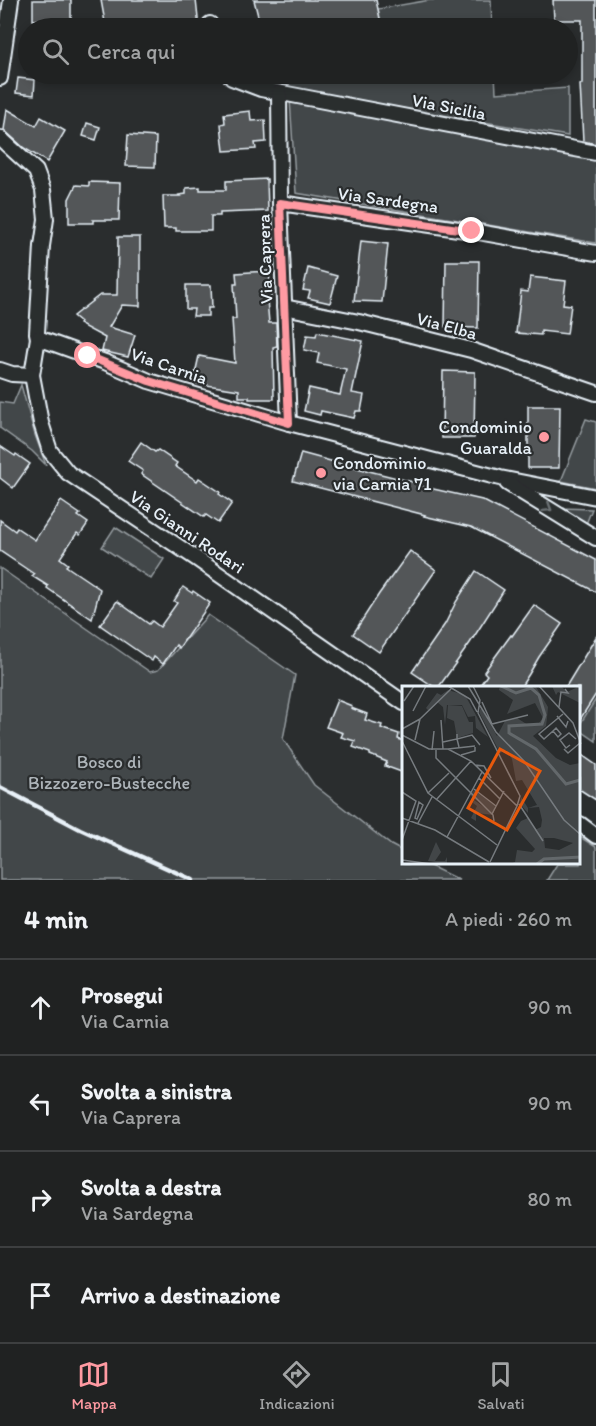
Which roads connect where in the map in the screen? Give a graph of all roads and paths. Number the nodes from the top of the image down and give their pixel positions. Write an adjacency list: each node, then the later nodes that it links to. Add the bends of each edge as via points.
1 (11, 0): 2 (street)
2 (0, 78)
3 (248, 84): 4 (street, Via Sicilia)
4 (279, 93): 6 (street, Via Sicilia); 7 (street, Via Caprera)
5 (0, 138): 10 (street, via 36,171 43,190 46,219)
6 (596, 153)
7 (280, 203): 8 (street, Via Sardegna); 9 (street, Via Caprera)
8 (596, 253)
9 (284, 307): 13 (street, Via Elba, via 471,350); 14 (street, Via Caprera)
10 (38, 338): 12 (street, Via Gianni Rodari); 14 (street, Via Carnia, via 149,381)
11 (0, 370): 12 (street)
12 (32, 375): 18 (street, Via Gianni Rodari, via 50,451 68,473)
13 (596, 393)
14 (289, 423): 15 (street, Via Carnia)
15 (500, 478): 16 (street, Via Carnia); 17 (street, Via Carnia, one-way to 17)
16 (596, 496)
17 (595, 535)
18 (402, 702)
19 (581, 825): 20 (street)
20 (596, 836)

